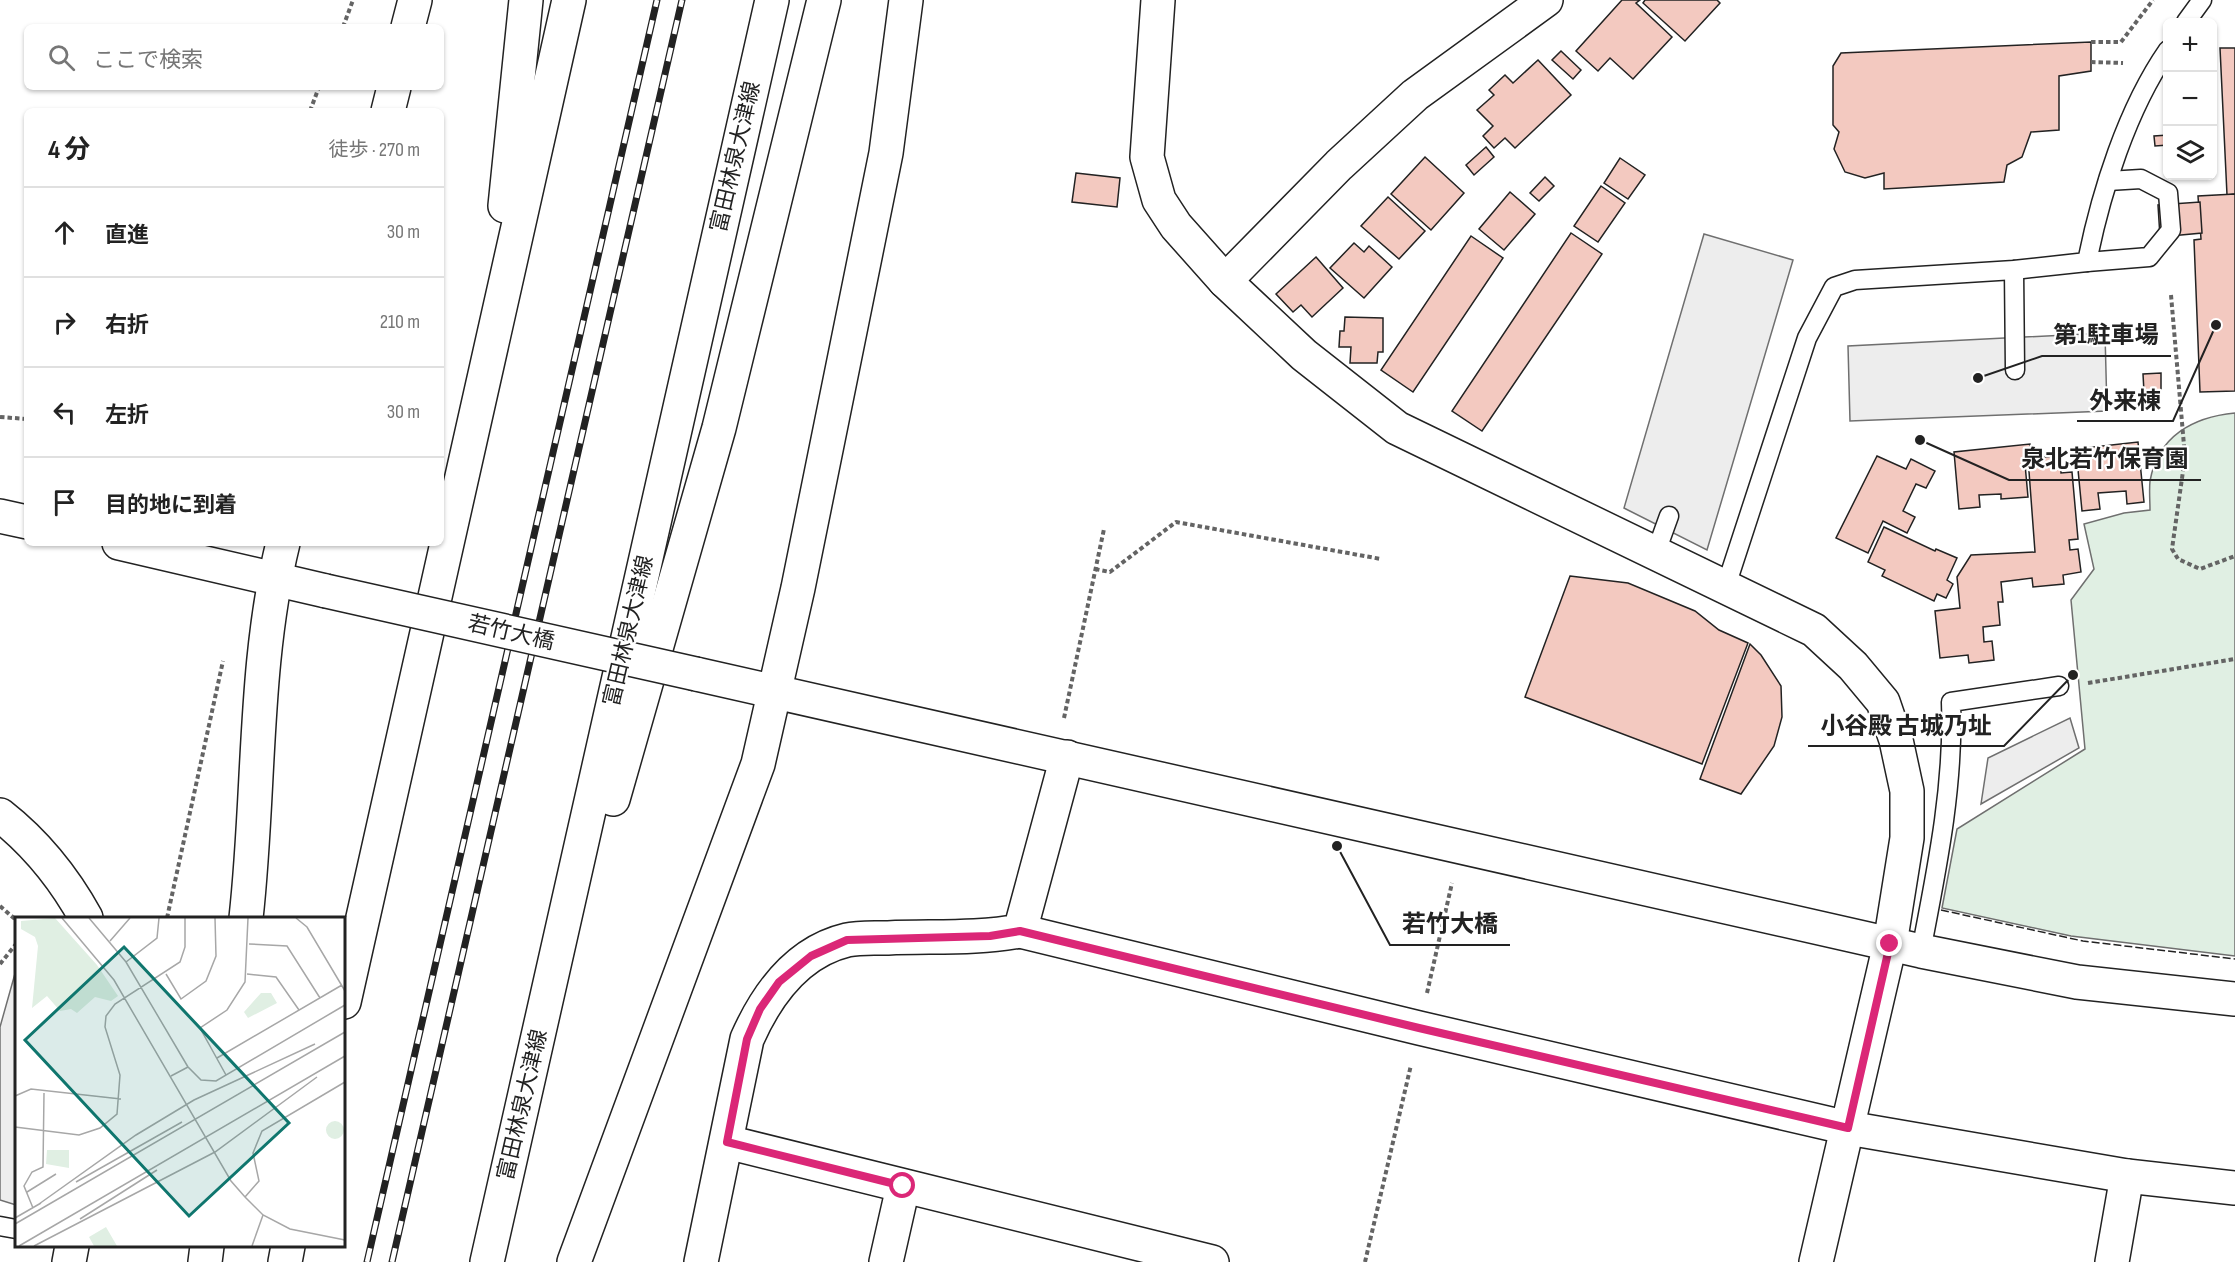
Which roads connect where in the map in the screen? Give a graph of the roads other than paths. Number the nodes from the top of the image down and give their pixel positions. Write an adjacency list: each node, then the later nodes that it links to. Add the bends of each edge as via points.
1 (415, 0): 11 (street)
2 (526, 0): 19 (street)
3 (569, 0): 19 (street)
4 (772, 0): 41 (street, 富田林泉大津線)
5 (824, 0): 41 (street, via 719,428)
6 (906, 0): 30 (street, via 886,153)
7 (1158, 0): 18 (street, via 1147,157 1151,176 1159,200 1176,226)
8 (1546, 0): 18 (street, via 1415,95 1339,165)
9 (2202, 0): 10 (lane)
10 (2189, 18)
11 (409, 24)
12 (2163, 57): 15 (lane, via 2148,78)
13 (393, 90): 14 (street)
14 (389, 108)
15 (2108, 181): 16 (lane); 16 (lane, via 2141,179 2168,192 2171,230 2149,257)
16 (2087, 262): 17 (lane)
17 (2014, 270): 20 (lane); 28 (lane, via 1855,280 1834,287 1807,338)
18 (1225, 281): 26 (street, via 1304,355 1397,428)
19 (489, 360): 38 (street)
20 (2015, 370)
21 (0, 516): 23 (street)
22 (1670, 516): 26 (lane)
23 (24, 521)
24 (132, 546): 27 (street, 若竹大橋)
25 (282, 546): 27 (street)
26 (1656, 552): 28 (street)
27 (275, 578): 30 (street, 若竹大橋, bridge); 34 (street, via 264,662)
28 (1726, 586): 36 (street, via 1814,630 1853,666 1883,702 1907,791 1907,838)
29 (2059, 686): 37 (lane, via 1951,702 1951,761 1943,830)
30 (774, 692): 31 (street, 若竹大橋); 55 (street, via 758,764)
31 (1067, 757): 35 (street); 36 (street, 若竹大橋)
32 (0, 815): 33 (street, via 25,835 66,882)
33 (85, 917)
34 (246, 917)
35 (1020, 931): 40 (street); 42 (street, via 990,936 847,940 811,956 779,982 760,1009 747,1039)
36 (1890, 944): 37 (street, 若竹大橋); 40 (street)
37 (1921, 951): 39 (street, 若竹大橋, via 2076,982)
38 (345, 998)
39 (2235, 999)
40 (1848, 1128): 43 (street); 59 (street)
41 (516, 1137): 54 (street, 富田林泉大津線)
42 (727, 1142): 44 (street); 56 (street)
43 (2127, 1176): 45 (street); 60 (street)
44 (903, 1186): 57 (street); 58 (street)
45 (2235, 1188)
46 (0, 1226): 47 (lane)
47 (15, 1229)
48 (72, 1247): 51 (street)
49 (207, 1247): 52 (street)
50 (288, 1247): 53 (street)
51 (69, 1262)
52 (205, 1262)
53 (285, 1262)
54 (487, 1262)
55 (574, 1262)
56 (701, 1262)
57 (886, 1262)
58 (1212, 1262)
59 (1816, 1262)
60 (2112, 1262)

